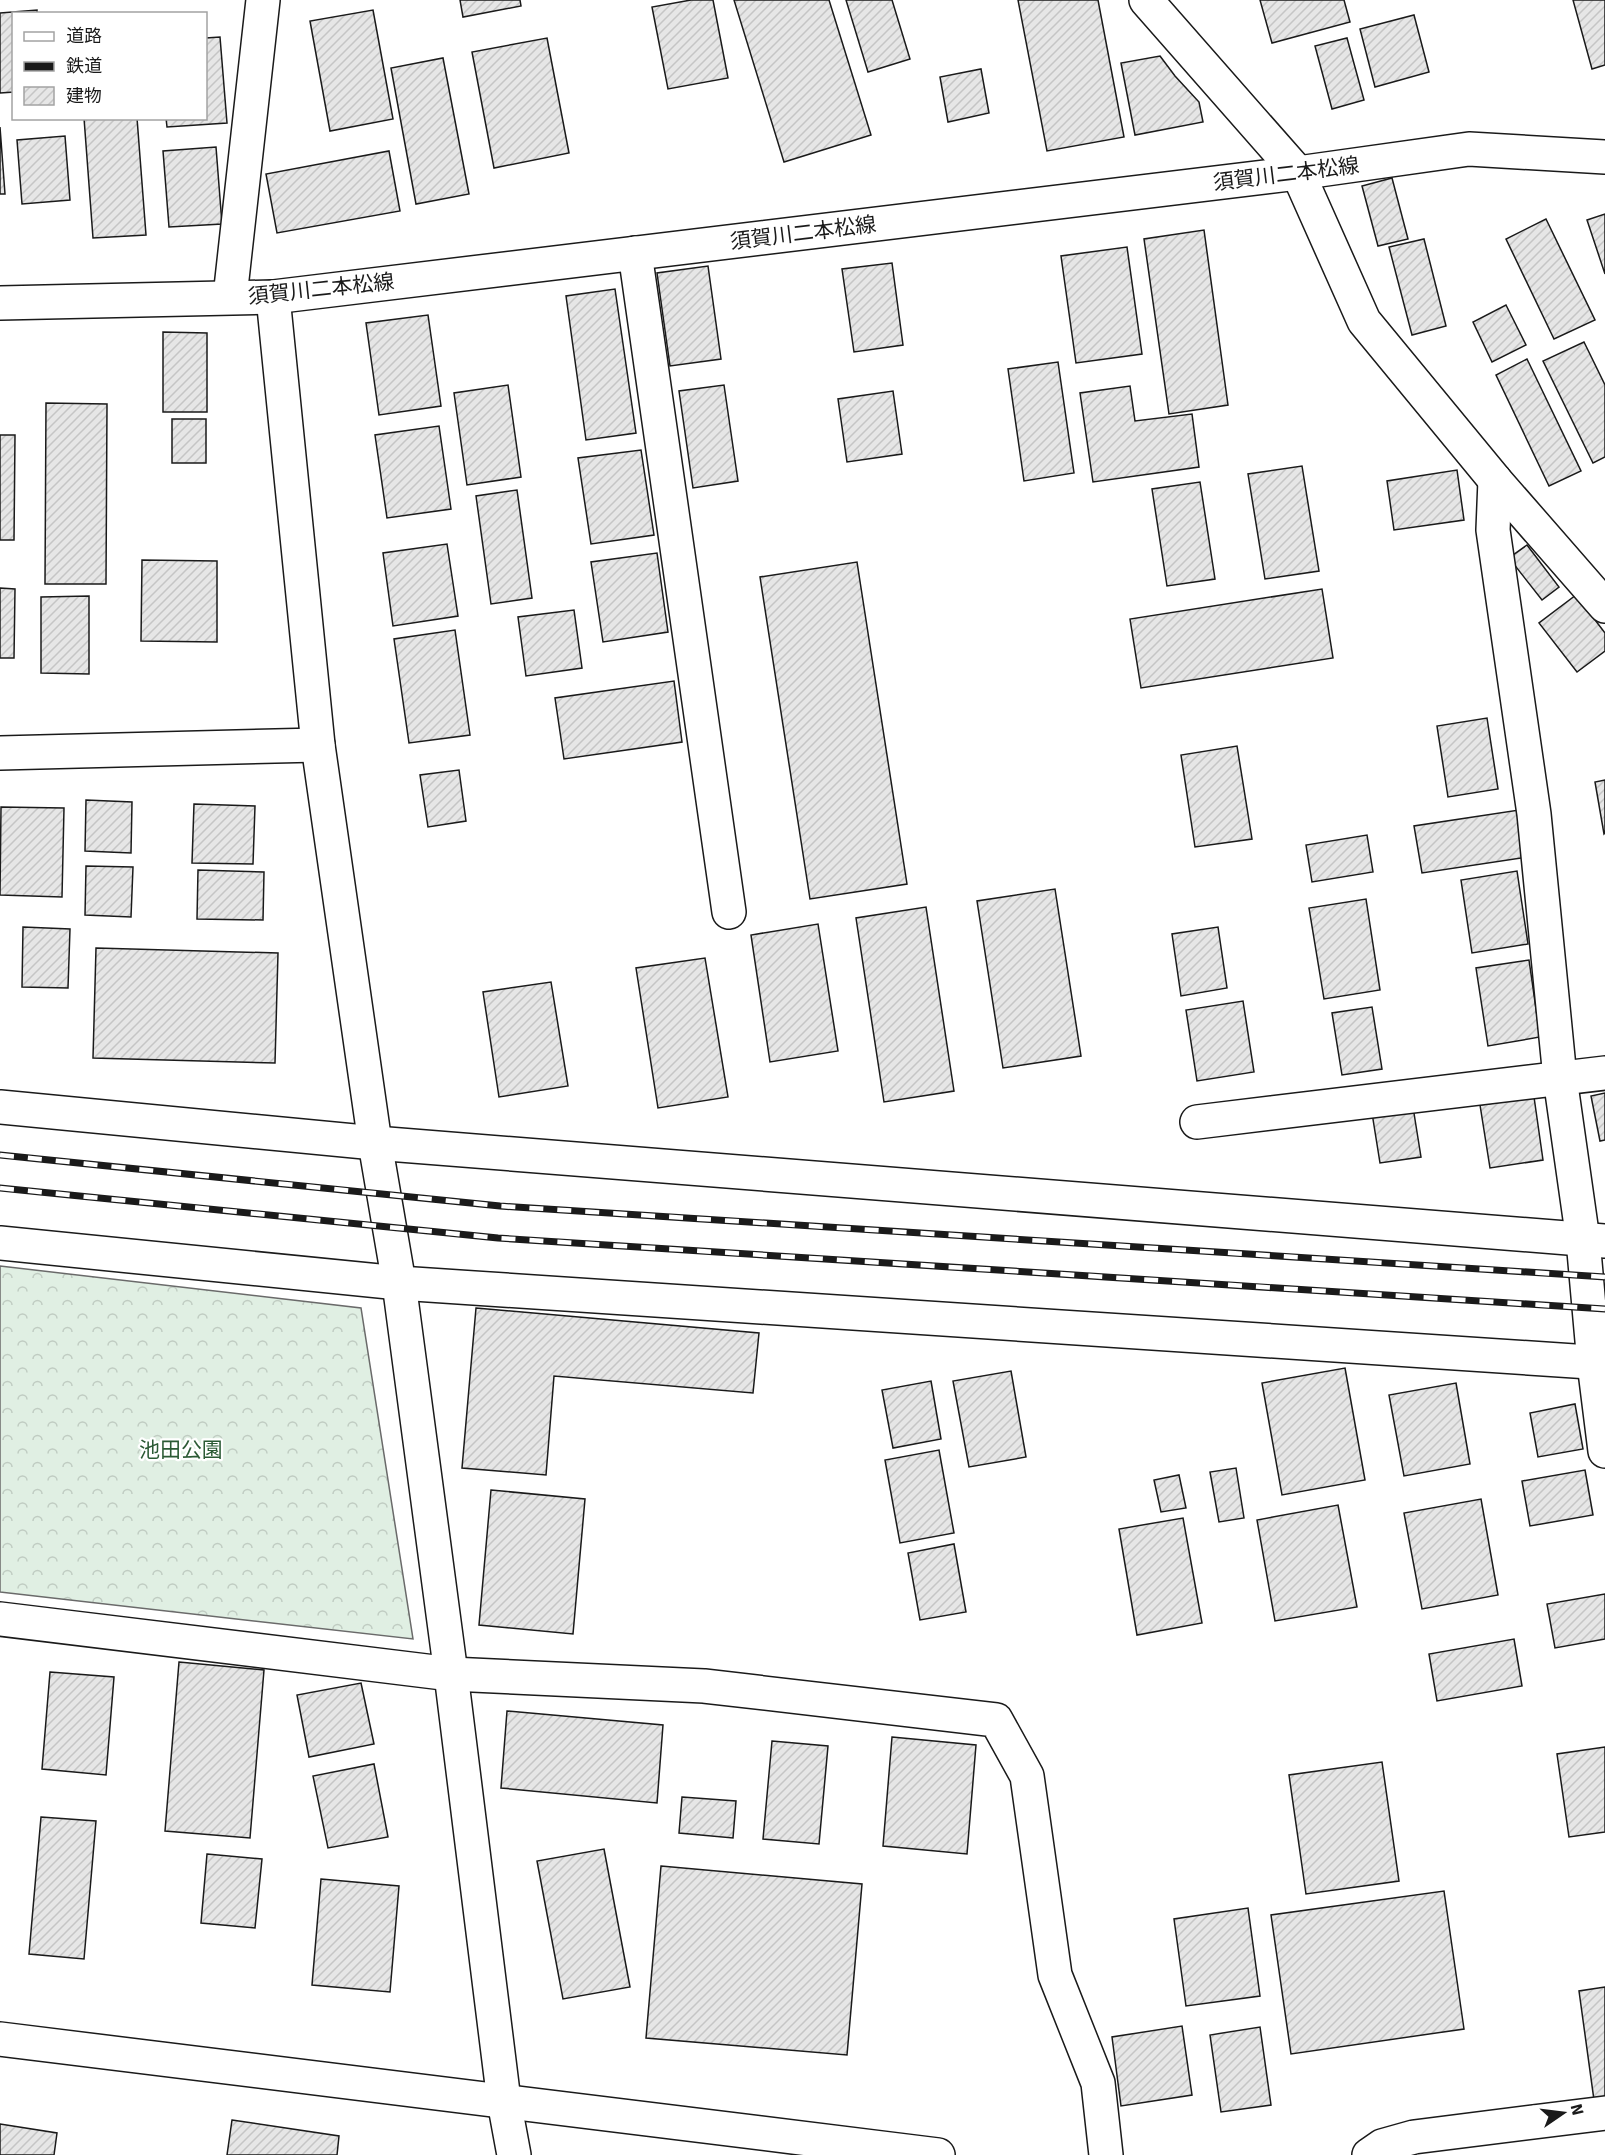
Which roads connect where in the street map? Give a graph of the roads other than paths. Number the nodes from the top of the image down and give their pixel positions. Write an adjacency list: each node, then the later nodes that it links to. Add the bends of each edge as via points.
1 (263, 0): 6 (street)
2 (1146, 0): 4 (street)
3 (1605, 157): 4 (street, 須賀川二本松線, via 1469,149)
4 (1298, 173): 5 (street, 須賀川二本松線); 9 (street, via 1364,321)
5 (635, 253): 7 (street, 須賀川二本松線); 13 (street)
6 (230, 297): 7 (street, 須賀川二本松線); 8 (street, 須賀川二本松線)
7 (273, 297): 11 (street)
8 (0, 303)
9 (1495, 480): 10 (street); 15 (street, via 1493,530 1533,814)
10 (1605, 606)
11 (318, 745): 12 (street); 18 (street)
12 (0, 753)
13 (729, 912)
14 (1605, 1073): 15 (street)
15 (1560, 1078): 17 (street); 19 (street)
16 (0, 1107): 18 (street)
17 (1197, 1122)
18 (375, 1143): 19 (street); 21 (street)
19 (1594, 1240): 22 (street)
20 (0, 1243): 21 (street)
21 (399, 1283): 22 (street); 25 (street)
22 (1599, 1363): 23 (street)
23 (1605, 1451)
24 (0, 1618): 25 (street)
25 (451, 1674): 27 (street); 31 (street, via 704,1686 996,1720 1027,1776 1055,1975 1098,2083)
26 (0, 2039): 27 (street)
27 (504, 2102): 29 (street); 30 (street)
28 (1605, 2113): 32 (street, via 1414,2137 1382,2146)
29 (514, 2155)
30 (938, 2155)
31 (1106, 2155)
32 (1369, 2155)

